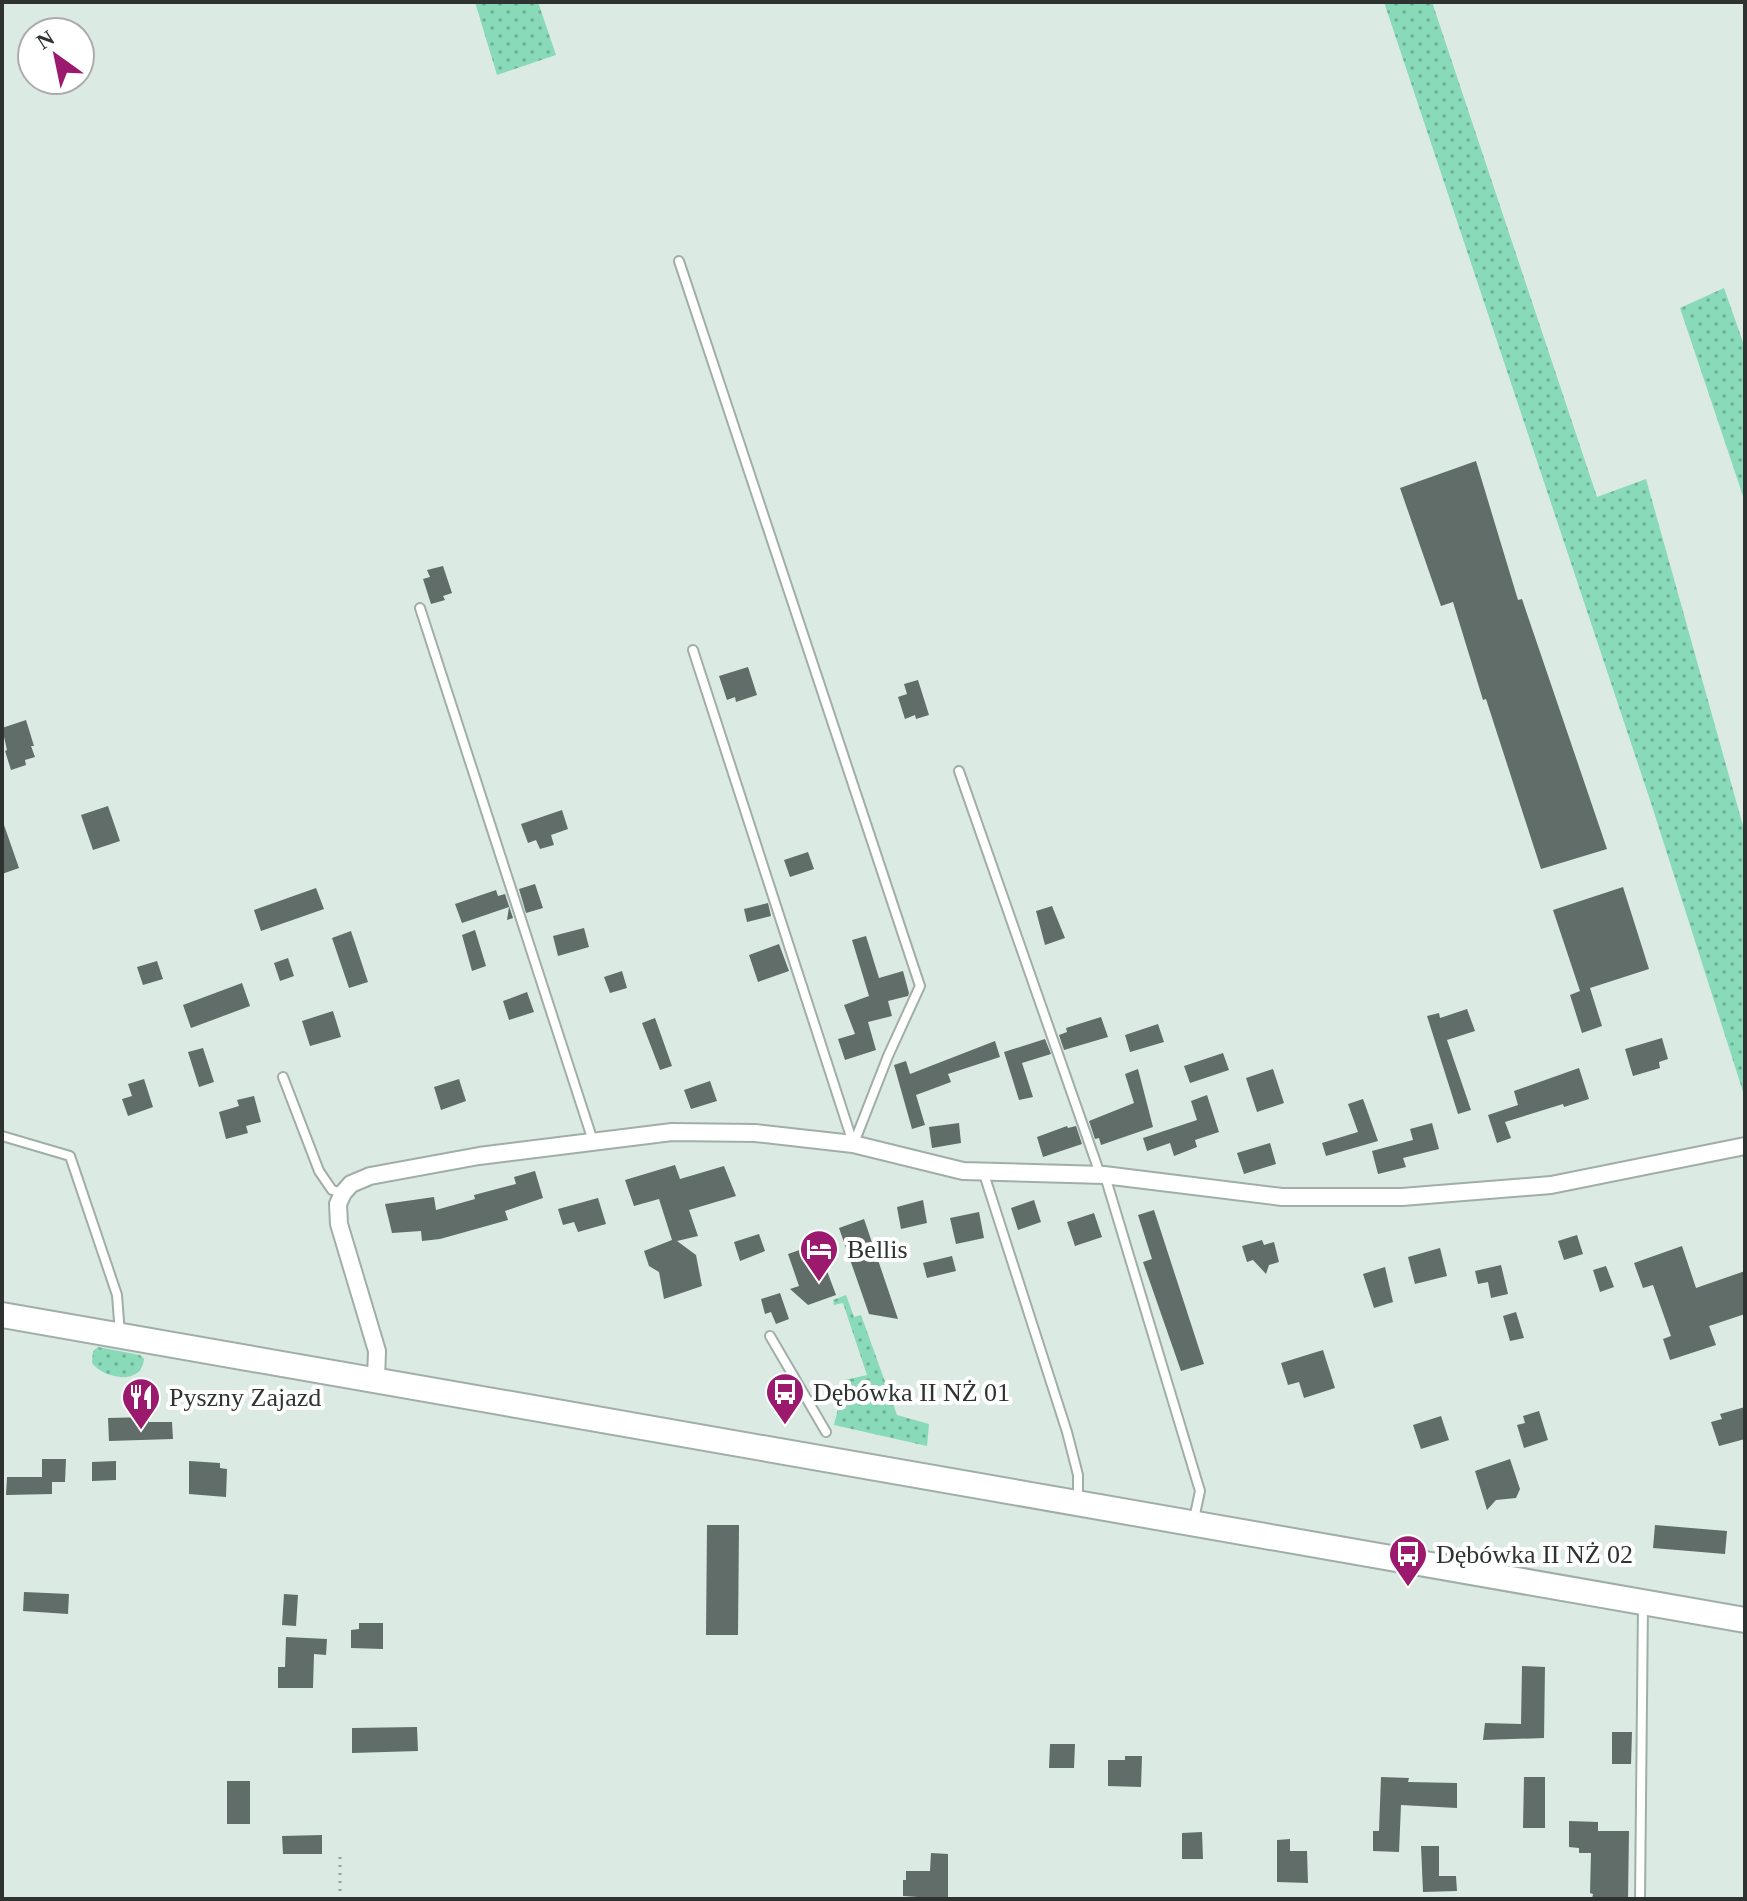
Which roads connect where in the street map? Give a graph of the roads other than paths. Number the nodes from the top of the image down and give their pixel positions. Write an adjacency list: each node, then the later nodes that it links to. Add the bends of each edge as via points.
1 (679, 261): 8 (lane, via 920,986)
2 (420, 608): 7 (lane)
3 (693, 650): 8 (lane)
4 (959, 771): 11 (lane)
5 (283, 1077): 12 (lane, via 319,1171 332,1190)
6 (2, 1136): 14 (lane, via 70,1156 117,1295)
7 (593, 1141): 8 (street, via 672,1132 755,1133); 12 (street, via 406,1168 370,1176)
8 (853, 1144): 10 (street, via 963,1171)
9 (1745, 1146): 11 (street, via 1551,1185 1402,1197 1282,1197)
10 (983, 1171): 11 (street); 18 (lane, via 1067,1432 1078,1475)
11 (1102, 1175): 19 (lane, via 1200,1491)
12 (343, 1193): 16 (street, via 339,1224 377,1351)
13 (2, 1315): 14 (street)
14 (120, 1335): 16 (street)
15 (770, 1336): 17 (lane)
16 (376, 1379): 18 (street)
17 (826, 1432)
18 (1078, 1503): 19 (street)
19 (1193, 1523): 20 (street)
20 (1643, 1602): 21 (street); 22 (lane)
21 (1745, 1620)
22 (1640, 1899)

